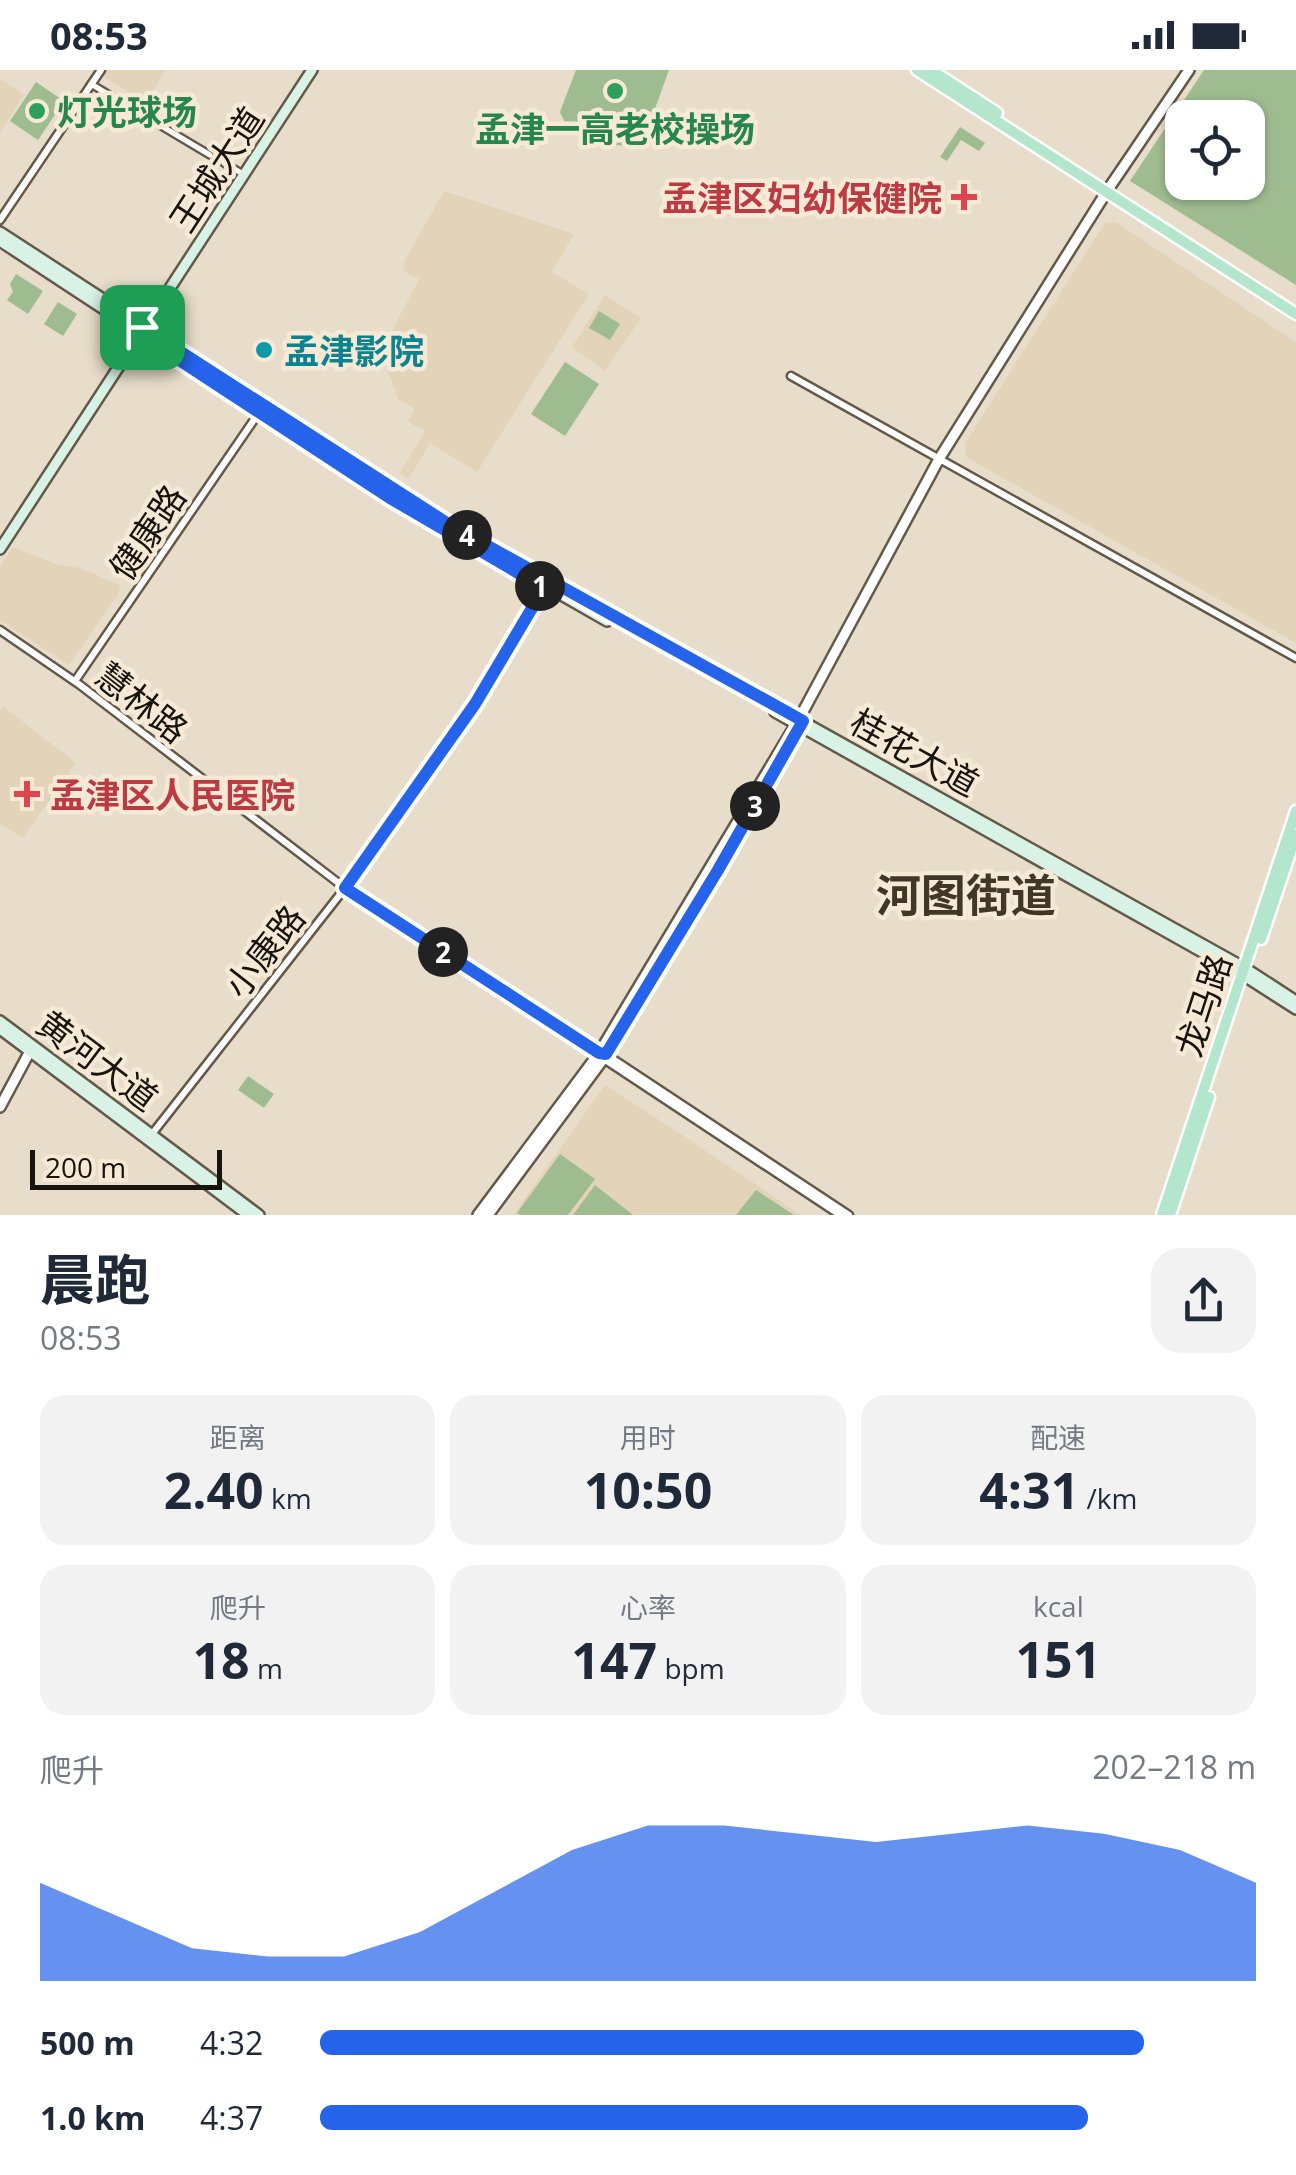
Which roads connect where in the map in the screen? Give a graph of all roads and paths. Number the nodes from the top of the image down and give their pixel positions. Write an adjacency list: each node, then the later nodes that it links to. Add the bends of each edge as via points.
1 (101, 70): 6 (street)
2 (309, 70): 9 (main road, 王城大道); 15 (main road, 王城大道)
3 (917, 70): 10 (main road)
4 (931, 70): 10 (main road)
5 (1192, 70): 10 (street)
6 (92, 84): 7 (street); 11 (street)
7 (210, 154)
8 (224, 163): 9 (street)
9 (245, 175): 15 (main road, 王城大道)
10 (1111, 190): 14 (main road); 18 (street)
11 (0, 220)
12 (0, 232): 15 (main road, 桂花大道)
13 (0, 240): 15 (main road, 桂花大道)
14 (1296, 311)
15 (142, 331): 17 (main road, 桂花大道); 19 (main road, 王城大道); 20 (main road, 王城大道); 25 (main road, 桂花大道, via 450,525)
16 (791, 376): 18 (street)
17 (260, 411): 21 (main road, 桂花大道, via 390,498); 24 (street, 健康路)
18 (942, 460): 23 (street); 25 (street)
19 (0, 540)
20 (0, 549)
21 (544, 588): 25 (main road, 桂花大道); 28 (street, 小康路, via 475,704)
22 (0, 630): 24 (street, 慧林路)
23 (1296, 658)
24 (75, 682): 28 (street, 慧林路)
25 (799, 722): 29 (main road, 桂花大道); 35 (street)
26 (1296, 811): 29 (main road, 龙马路)
27 (1296, 835): 29 (main road, 龙马路)
28 (345, 888): 35 (street, 慧林路); 37 (street, 小康路)
29 (1246, 974): 30 (main road, 桂花大道); 31 (main road, 桂花大道); 44 (main road, 龙马路)
30 (1296, 1001)
31 (1296, 1009)
32 (0, 1021): 39 (main road, 黄河大道)
33 (0, 1029): 34 (main road, 黄河大道)
34 (30, 1052): 36 (street); 37 (main road, 黄河大道)
35 (603, 1055): 40 (street); 41 (street); 42 (street, 慧林路); 43 (street, 慧林路)
36 (0, 1107)
37 (148, 1140): 38 (main road, 黄河大道)
38 (248, 1215)
39 (258, 1215)
40 (478, 1215)
41 (488, 1215)
42 (840, 1215)
43 (848, 1215)
44 (1166, 1215)

